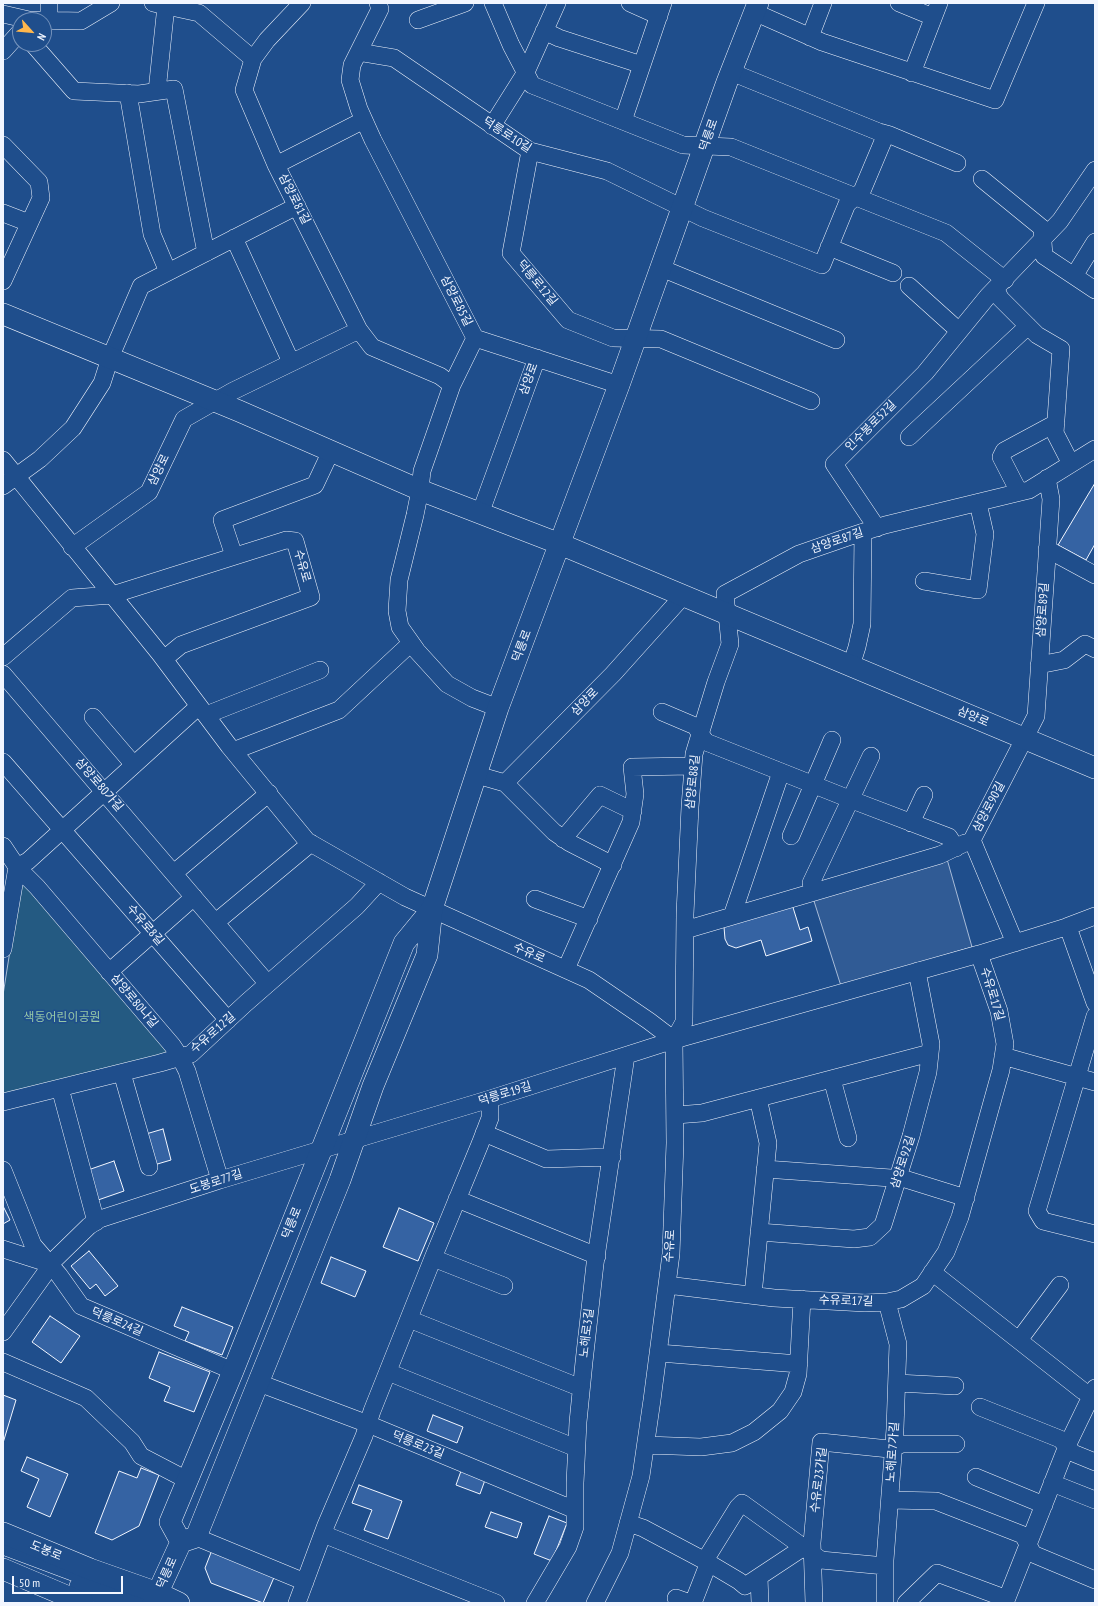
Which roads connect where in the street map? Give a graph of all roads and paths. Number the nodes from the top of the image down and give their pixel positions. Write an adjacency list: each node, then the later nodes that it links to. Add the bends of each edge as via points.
1 (111, 3): 16 (street, via 81,21)
2 (302, 3): 24 (street)
3 (378, 3): 31 (street, 삼양로85길, via 380,9 352,65 350,80)
4 (464, 3): 17 (street)
5 (493, 3): 26 (street)
6 (557, 3): 18 (street)
7 (630, 3): 14 (street)
8 (823, 3): 19 (street)
9 (899, 3): 15 (street)
10 (1036, 3): 28 (street, via 995,100)
11 (159, 4): 13 (street); 29 (street)
12 (756, 7): 19 (street); 27 (main road, 덕릉로)
13 (201, 8): 24 (street)
14 (661, 10): 25 (street)
15 (936, 10): 28 (street)
16 (52, 20)
17 (418, 20)
18 (544, 31): 25 (street); 26 (street)
19 (810, 37): 28 (street)
20 (12, 41): 21 (street)
21 (3, 51)
22 (40, 52): 30 (street, via 74,91)
23 (364, 53): 33 (street, 덕릉로10길, via 394,58)
24 (253, 59): 39 (street, 삼양로81길, via 244,90)
25 (642, 65): 32 (street)
26 (526, 72): 32 (street, via 532,85); 33 (street)
27 (731, 72): 34 (street); 36 (main road, 덕릉로)
28 (912, 73)
29 (166, 90): 30 (street); 51 (street)
30 (128, 93): 53 (street, via 152,234)
31 (364, 120): 39 (street); 64 (street, 삼양로85길)
32 (623, 121): 36 (street, via 683,145)
33 (492, 126): 37 (street, 덕릉로10길)
34 (886, 134): 38 (street); 42 (street, via 862,191)
35 (3, 146): 46 (street, via 39,182 41,198)
36 (705, 146): 42 (street, via 731,147); 44 (main road, 덕릉로)
37 (530, 151): 44 (street, 덕릉로10길, via 607,171); 65 (street, 덕릉로12길, via 510,252 568,320 613,338)
38 (957, 163)
39 (276, 165): 43 (street, 삼양로81길)
40 (1095, 170): 48 (street, 인수봉로52길, via 1060,221)
41 (982, 180): 48 (street, via 1042,228)
42 (854, 198): 50 (street, via 847,204); 57 (street, via 946,233)
43 (297, 206): 47 (street); 62 (street, 삼양로81길)
44 (683, 207): 50 (street, 덕릉로10길, via 703,218 822,265); 52 (main road, 덕릉로)
45 (3, 212): 46 (street)
46 (29, 223): 56 (street)
47 (234, 238): 51 (street); 69 (street)
48 (1042, 240): 55 (street, via 1044,256); 57 (street, 인수봉로52길)
49 (1095, 242): 55 (street)
50 (829, 247): 54 (street)
51 (206, 252): 53 (street)
52 (661, 268): 65 (main road, 덕릉로); 66 (street)
53 (168, 272): 67 (street, via 141,286)
54 (893, 273)
55 (1074, 276): 59 (street)
56 (3, 281)
57 (1000, 284): 61 (street, via 1000,298); 63 (street, 인수봉로52길)
58 (909, 286): 63 (street)
59 (1095, 290)
60 (3, 314): 67 (main road, 삼양로)
61 (1028, 326): 74 (street, via 1037,335 1061,349); 75 (street)
62 (359, 330): 69 (street, 삼양로); 70 (street, 삼양로81길, via 372,347 440,376)
63 (959, 331): 86 (street, 인수봉로52길, via 925,372 834,464)
64 (475, 338): 68 (street); 70 (street, 삼양로85길)
65 (636, 338): 71 (main road, 덕릉로); 73 (street, via 661,339)
66 (836, 340)
67 (110, 358): 72 (main road, 삼양로); 81 (street, via 102,382 74,428 40,459)
68 (537, 358): 71 (street); 85 (street, 삼양로)
69 (291, 362): 72 (street, 삼양로)
70 (452, 385): 82 (street, 삼양로85길, via 422,471)
71 (619, 385): 87 (main road, 덕릉로)
72 (216, 401): 77 (main road, 삼양로); 88 (street, 삼양로, via 184,419 149,492)
73 (811, 401)
74 (1056, 424): 79 (street, via 1055,433); 83 (street, via 1004,451 1001,457)
75 (909, 437)
76 (1095, 449): 79 (street, 삼양로87길)
77 (331, 451): 82 (main road, 삼양로); 90 (street, via 315,485 222,520)
78 (3, 460): 81 (street, 수유로)
79 (1072, 464): 80 (street, 삼양로87길)
80 (1047, 478): 83 (street, 삼양로87길, via 1029,490); 89 (street, 삼양로89길, via 1051,499)
81 (9, 481): 88 (street, 수유로)
82 (420, 490): 85 (main road, 삼양로); 96 (street, via 399,580 397,611 400,627)
83 (1019, 492): 84 (street, 삼양로87길)
84 (978, 502): 86 (street, 삼양로87길); 92 (street, via 985,534 978,590)
85 (480, 514): 87 (main road, 삼양로)
86 (870, 530): 95 (street, 삼양로87길, via 799,554 725,594); 101 (street, via 862,624)
87 (560, 544): 94 (main road, 삼양로); 104 (main road, 덕릉로)
88 (72, 547): 93 (street, 수유로)
89 (1047, 549): 91 (street); 100 (street, 삼양로89길)
90 (234, 556): 93 (street, 수유로); 99 (street, 수유로, via 286,540 295,541 311,597 181,645)
91 (1093, 569)
92 (924, 581)
93 (112, 595): 98 (street, 수유로, via 72,598); 99 (street, 수유로)
94 (683, 596): 95 (main road, 삼양로); 119 (street, 삼양로, via 613,674)
95 (728, 615): 101 (main road, 삼양로); 108 (street, 삼양로88길, via 730,644)
96 (411, 643): 104 (street, via 447,684 472,698); 111 (street, via 339,710)
97 (1095, 649): 100 (street, via 1085,644 1064,660)
98 (3, 657)
99 (164, 660): 105 (street, 수유로)
100 (1040, 665): 109 (street, 삼양로89길, via 1036,716)
101 (851, 666): 109 (main road, 삼양로)
102 (320, 670): 105 (street)
103 (3, 674): 121 (street, 삼양로80가길)
104 (498, 708): 118 (main road, 덕릉로)
105 (202, 711): 111 (street, 수유로); 114 (street)
106 (662, 712): 108 (street, via 695,726)
107 (93, 717): 114 (street)
108 (700, 734): 115 (street, 삼양로88길); 117 (street, via 706,742)
109 (1025, 739): 116 (main road, 삼양로); 130 (street, 삼양로90길)
110 (832, 740): 120 (street)
111 (233, 751): 122 (street, 수유로)
112 (871, 756): 124 (street)
113 (3, 762): 127 (street, 수유로8길)
114 (134, 765): 121 (street)
115 (693, 766): 125 (street, via 632,767 635,794); 147 (street, 삼양로88길)
116 (1095, 768)
117 (781, 772): 120 (street); 142 (street)
118 (477, 775): 119 (street); 141 (main road, 덕릉로)
119 (505, 783): 129 (street)
120 (814, 785): 124 (street); 128 (street)
121 (104, 792): 127 (street); 136 (street, 삼양로80가길)
122 (269, 793): 131 (street, 수유로); 136 (street)
123 (924, 795): 126 (street)
124 (852, 800): 126 (street); 138 (street, via 811,883)
125 (633, 811): 129 (street, via 600,795); 134 (street)
126 (911, 823): 133 (street, via 949,837)
127 (62, 830): 135 (street, via 28,861); 148 (street, 수유로8길)
128 (791, 836)
129 (564, 839): 134 (street)
130 (972, 840): 133 (street); 149 (street, 삼양로90길)
131 (311, 843): 137 (street, 수유로); 145 (street)
132 (3, 846): 135 (street, 삼양로80나길)
133 (956, 848): 138 (street)
134 (613, 865): 144 (street)
135 (10, 866): 150 (street); 154 (street, 삼양로80나길, via 37,887)
136 (174, 873): 139 (street, 삼양로80가길)
137 (379, 882): 141 (street, 수유로); 155 (street, 수유로12길, via 357,906)
138 (814, 892): 142 (street)
139 (194, 896): 145 (street, 삼양로80가길); 148 (street)
140 (535, 898): 144 (street)
141 (432, 909): 152 (street, 수유로); 175 (main road, 덕릉로, via 404,943); 175 (main road, 덕릉로, via 427,955 373,1086)
142 (732, 916): 147 (street)
143 (1095, 916): 146 (street)
144 (589, 919): 152 (street)
145 (216, 922): 155 (street, 삼양로80가길)
146 (1068, 926): 149 (street); 156 (street)
147 (685, 930): 159 (street, 삼양로88길, via 684,1022)
148 (152, 933): 154 (street); 158 (street, 수유로8길)
149 (1015, 943): 151 (street)
150 (3, 949)
151 (979, 954): 153 (street); 162 (street, 수유로17길, via 999,1012 1005,1044)
152 (566, 969): 159 (street, 수유로, via 590,980)
153 (917, 971): 159 (street); 160 (street, 삼양로92길, via 931,1044)
154 (109, 972): 163 (street, 삼양로80나길)
155 (268, 984): 158 (street, 수유로12길)
156 (1095, 1003)
157 (1095, 1016): 165 (street)
158 (228, 1020): 163 (street, 수유로12길, via 191,1054)
159 (674, 1040): 161 (street, 덕릉로19길); 172 (street, 수유로)
160 (930, 1053): 166 (street); 180 (street, 삼양로92길, via 928,1072 912,1136)
161 (626, 1056): 170 (street, 덕릉로19길); 176 (street, 노해로3길)
162 (1003, 1056): 165 (street); 182 (street, 수유로17길)
163 (180, 1057): 164 (street, 수유로12길); 181 (street, 삼양로80나길, via 187,1071)
164 (122, 1072): 168 (street, 수유로12길); 177 (street)
165 (1076, 1076): 167 (street); 186 (street, via 1037,1210 1043,1221)
166 (832, 1079): 169 (street); 174 (street)
167 (1095, 1082)
168 (60, 1088): 171 (street, 수유로12길); 184 (street)
169 (758, 1098): 172 (street, via 702,1113); 178 (street, via 768,1143)
170 (490, 1099): 173 (street, via 490,1118); 175 (street, 덕릉로19길)
171 (3, 1102)
172 (676, 1115): 192 (street, 수유로)
173 (484, 1133): 176 (street, via 546,1159); 183 (street)
174 (848, 1138)
175 (337, 1145): 181 (street, 도봉로77길); 204 (main road, 덕릉로); 207 (main road, 덕릉로, via 340,1180)
176 (612, 1157): 188 (street, 노해로3길)
177 (149, 1167)
178 (766, 1169): 180 (street); 185 (street)
179 (3, 1170): 190 (street, 덕릉로24길, via 33,1245)
180 (898, 1179): 182 (street); 185 (street, 삼양로92길, via 884,1225 870,1237 854,1240)
181 (220, 1180): 184 (street, 도봉로77길)
182 (966, 1198): 191 (street, 수유로17길, via 946,1252)
183 (457, 1199): 188 (street); 189 (street)
184 (96, 1222): 190 (street, 도봉로77길)
185 (759, 1232): 195 (street)
186 (1095, 1234)
187 (3, 1249): 190 (street)
188 (597, 1256): 209 (street, 노해로3길)
189 (433, 1258): 194 (street); 198 (street)
190 (50, 1264): 199 (street, 도봉로77길); 204 (street, 덕릉로24길, via 81,1306)
191 (932, 1272): 197 (street, 수유로17길, via 923,1286 901,1299); 200 (street)
192 (667, 1285): 195 (street, 수유로17길); 201 (street, 수유로)
193 (1060, 1285): 200 (street)
194 (504, 1286)
195 (753, 1295): 196 (street, 수유로17길)
196 (802, 1299): 197 (street, 수유로17길); 203 (street)
197 (887, 1302): 206 (street, 노해로7가길, via 898,1344)
198 (409, 1319): 205 (street); 209 (street)
199 (3, 1332)
200 (1019, 1340): 210 (street, via 1083,1391)
201 (659, 1353): 203 (street); 214 (street, 수유로)
202 (3, 1362): 220 (street, via 86,1398 132,1442 141,1456)
203 (799, 1364): 214 (street, via 793,1392 780,1412 754,1432 732,1443 701,1447)
204 (232, 1371): 220 (main road, 덕릉로)
205 (388, 1372): 212 (street); 217 (street)
206 (897, 1382): 208 (street); 216 (street, 노해로7가길)
207 (259, 1383): 212 (street, 덕릉로23길); 229 (main road, 덕릉로)
208 (955, 1386)
209 (581, 1388): 217 (street, 노해로3길)
210 (1094, 1394): 215 (street)
211 (980, 1407): 215 (street, via 1060,1439)
212 (368, 1424): 225 (street, 덕릉로23길); 228 (street)
213 (956, 1444): 216 (street, 수유로23가길, via 902,1444)
214 (646, 1445): 226 (street, 수유로, via 641,1476)
215 (1067, 1446): 218 (street, via 1074,1454); 221 (street)
216 (894, 1447): 222 (street, 노해로7가길); 232 (street, 수유로23가길, via 888,1449 821,1442 812,1543)
217 (576, 1448): 225 (street, 노해로3길)
218 (1095, 1462)
219 (976, 1477): 224 (street)
220 (187, 1480): 229 (main road, 덕릉로, via 170,1522)
221 (1052, 1483): 223 (street); 224 (street)
222 (890, 1500): 231 (street, via 936,1501 1023,1535); 235 (street, 노해로7가길)
223 (1095, 1500)
224 (1044, 1505): 231 (street)
225 (575, 1510): 247 (street, 노해로3길, via 575,1527 568,1546)
226 (628, 1523): 234 (street, via 644,1528); 248 (street, 수유로, via 620,1553)
227 (3, 1533): 240 (main road, 도봉로, via 90,1569)
228 (323, 1534): 239 (street); 246 (street)
229 (188, 1540): 239 (street); 240 (main road, 덕릉로)
230 (3, 1546): 240 (street)
231 (1028, 1546): 238 (street, via 1033,1554); 253 (street)
232 (808, 1550): 234 (street, via 742,1503 711,1551); 235 (street, via 821,1560); 237 (street); 250 (street, 수유로23가길)
233 (3, 1557): 243 (street)
234 (707, 1562): 237 (street, via 745,1586); 241 (street)
235 (885, 1566): 251 (street, 노해로7가길)
236 (3, 1569): 242 (main road)
237 (759, 1577): 249 (street)
238 (1095, 1580)
239 (305, 1582): 245 (street)
240 (153, 1600): 244 (main road, 도봉로)
241 (686, 1601)
242 (83, 1603)
243 (117, 1603)
244 (179, 1603)
245 (298, 1603)
246 (496, 1603)
247 (535, 1603)
248 (595, 1603)
249 (760, 1603)
250 (814, 1603)
251 (885, 1603)
252 (906, 1603): 253 (street, via 937,1573 999,1596)
253 (1005, 1603)

